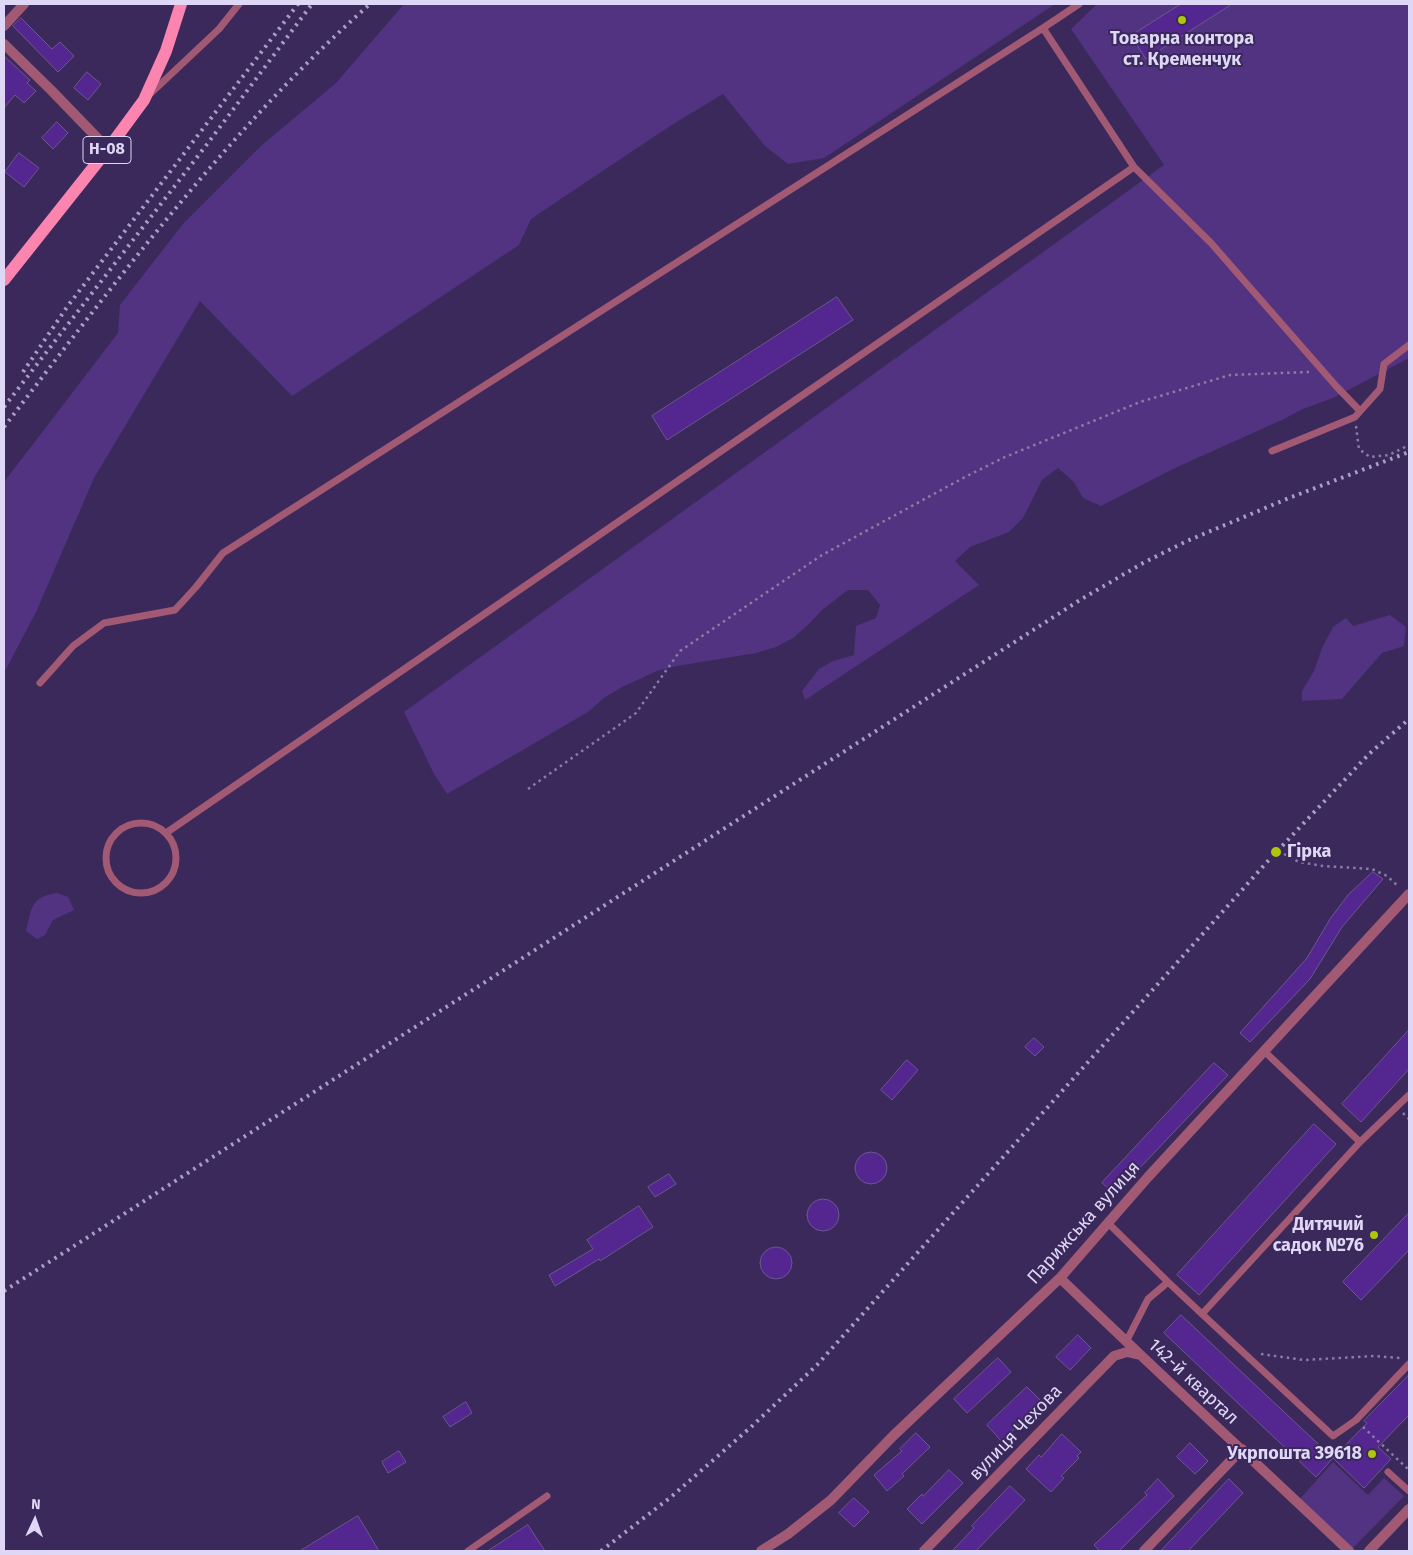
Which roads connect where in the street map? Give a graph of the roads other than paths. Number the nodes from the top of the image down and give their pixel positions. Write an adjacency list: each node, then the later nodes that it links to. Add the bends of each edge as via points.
1 (24, 4): 5 (street)
2 (181, 4): 8 (main road, Н-08, via 166,51)
3 (239, 4): 8 (lane, via 219,29)
4 (1079, 4): 6 (lane)
5 (4, 26)
6 (1042, 28): 10 (lane); 15 (lane, via 223,553 176,610 104,623 73,646)
7 (4, 44): 9 (street)
8 (144, 100): 9 (main road, Н-08)
9 (108, 149): 11 (main road, Н-08)
10 (1134, 167): 13 (lane, via 1211,243); 16 (lane)
11 (4, 280)
12 (1409, 345): 13 (lane, via 1384,364 1380,389)
13 (1358, 414): 14 (lane)
14 (1272, 451)
15 (40, 683)
16 (166, 833): 16 (lane, via 174,844 176,858 174,871 167,882 156,890 142,893 129,891 118,884 106,860 108,846 116,834 128,826 142,823)
17 (1409, 894): 18 (street, Парижська вулиця)
18 (1264, 1050): 20 (lane); 21 (street, Парижська вулиця)
19 (1409, 1096): 20 (lane)
20 (1360, 1142): 24 (lane)
21 (1108, 1223): 22 (street, Парижська вулиця); 23 (lane)
22 (1060, 1278): 25 (street, 142-й квартал); 34 (street, Парижська вулиця, via 830,1500)
23 (1168, 1282): 24 (lane); 25 (lane, via 1148,1299)
24 (1202, 1314): 27 (lane, via 1333,1436 1356,1420)
25 (1126, 1342): 26 (street, 142-й квартал)
26 (1140, 1355): 28 (street, 142-й квартал); 35 (street, вулиця Чехова, via 1127,1352 1114,1356)
27 (1409, 1364)
28 (1242, 1449): 36 (street); 37 (street, 142-й квартал)
29 (1388, 1472): 30 (lane)
30 (1409, 1490)
31 (547, 1496): 33 (lane)
32 (1409, 1509): 38 (street)
33 (468, 1551)
34 (761, 1551)
35 (924, 1551)
36 (1144, 1551)
37 (1349, 1551)
38 (1369, 1551)

